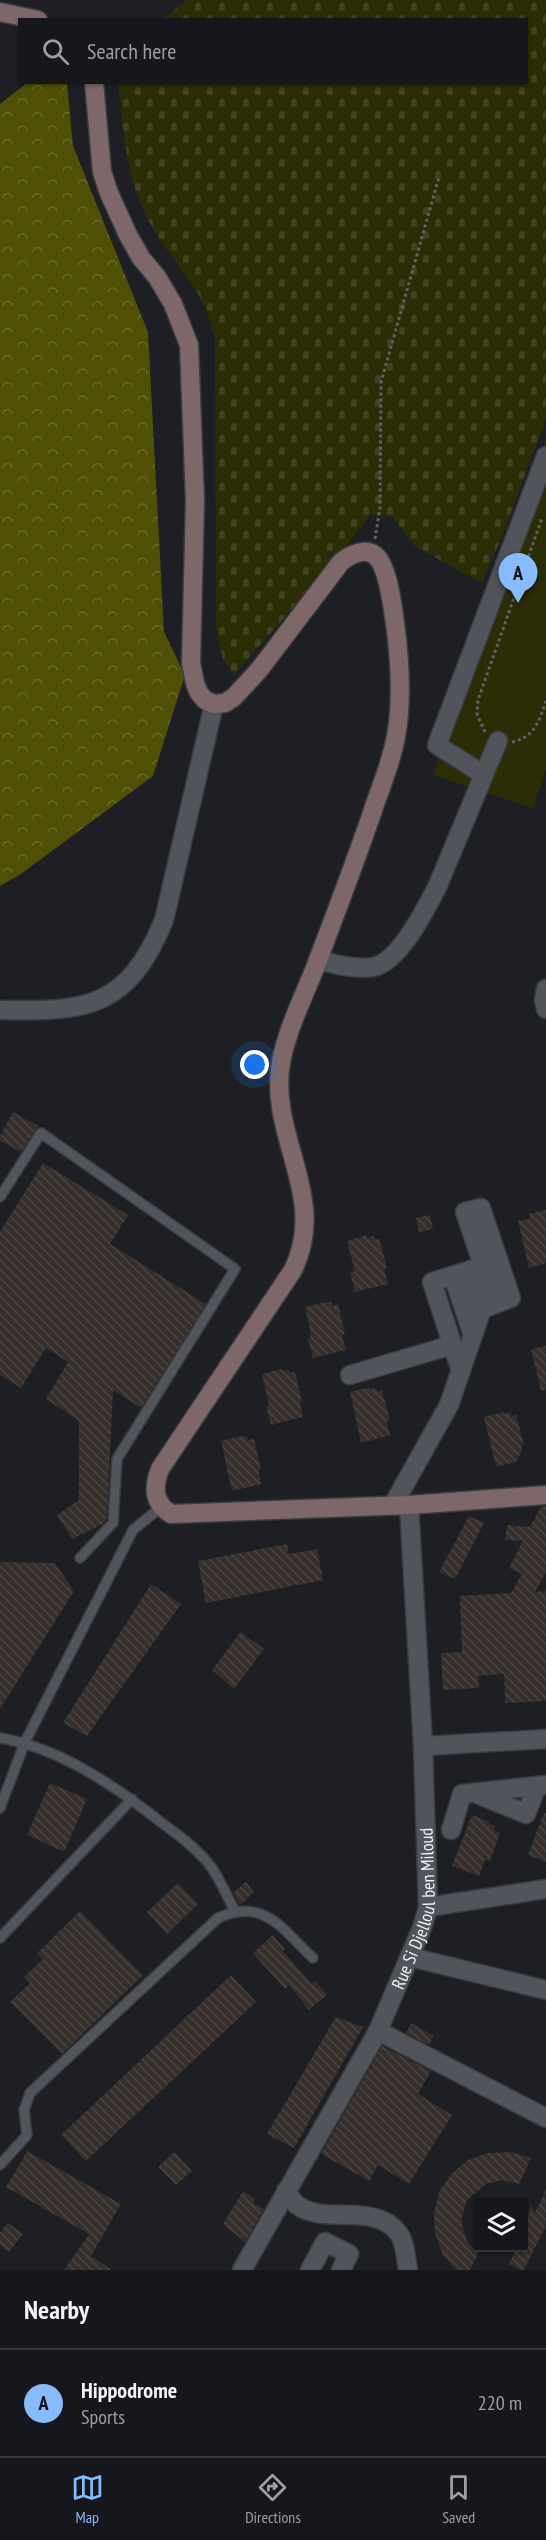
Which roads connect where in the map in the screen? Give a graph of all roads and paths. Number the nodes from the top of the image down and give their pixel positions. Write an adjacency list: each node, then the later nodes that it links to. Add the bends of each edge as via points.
1 (0, 12): 2 (main road)
2 (28, 18)
3 (94, 84): 9 (main road, via 102,172 109,193 141,258 173,304 189,345 195,501 191,663 199,693)
4 (439, 177): 7 (path, via 381,382 380,507)
5 (546, 456): 11 (street, via 437,745)
6 (546, 508): 10 (path, via 478,700 482,728)
7 (373, 554): 9 (main road, via 358,552 341,562 259,670 234,697); 12 (main road, via 384,571 398,643 400,696 396,737 350,879)
8 (546, 701): 10 (path, via 532,733 512,742)
9 (214, 704): 15 (street, via 164,920 140,968 123,987 98,1002 71,1009)
10 (498, 741): 11 (street)
11 (484, 775): 12 (street, via 430,900 390,959 374,967)
12 (318, 960): 25 (main road, via 281,1061 279,1092 305,1210 302,1251 160,1468 154,1483)
13 (546, 989): 14 (street)
14 (546, 1009)
15 (0, 1010)
16 (0, 1197): 26 (lane, via 41,1133 236,1269 117,1459 113,1523)
17 (469, 1271): 18 (street); 18 (street, via 465,1212 481,1208 511,1298); 19 (street); 20 (street, via 432,1282)
18 (489, 1306): 19 (street)
19 (473, 1335): 21 (street)
20 (453, 1345): 21 (street); 22 (street)
21 (461, 1371): 24 (street)
22 (350, 1375)
23 (546, 1494): 24 (main road)
24 (401, 1505): 25 (main road, via 171,1514); 30 (street, Rue Si Djelloul ben Miloud)
25 (160, 1508): 29 (lane, via 133,1530)
26 (80, 1557)
27 (0, 1738): 29 (lane)
28 (546, 1739): 30 (street)
29 (25, 1742): 33 (lane, via 103,1779); 34 (lane)
30 (423, 1746): 37 (street, Rue Si Djelloul ben Miloud)
31 (541, 1786): 32 (street); 32 (street, via 526,1814)
32 (474, 1792): 35 (street, via 462,1794)
33 (132, 1799): 38 (lane, via 202,1856); 39 (lane)
34 (0, 1808)
35 (450, 1830)
36 (546, 1889): 37 (street)
37 (428, 1907): 40 (street, Rue Si Djelloul ben Miloud)
38 (235, 1911): 41 (lane, via 261,1913); 45 (lane, via 203,1931 30,2093 24,2109 27,2135)
39 (0, 1938)
40 (410, 1957): 42 (street); 43 (street, Rue Si Djelloul ben Miloud)
41 (313, 1958)
42 (546, 1990)
43 (378, 2031): 44 (street); 46 (street, Rue Si Djelloul ben Miloud)
44 (546, 2118)
45 (0, 2165)
46 (291, 2198): 47 (street, Rue Si Djelloul ben Miloud, via 276,2209); 50 (street, via 310,2212 357,2215 390,2225 400,2234)
47 (242, 2270)
48 (310, 2270): 49 (street, via 326,2242 349,2254)
49 (341, 2270)
50 (408, 2270)

